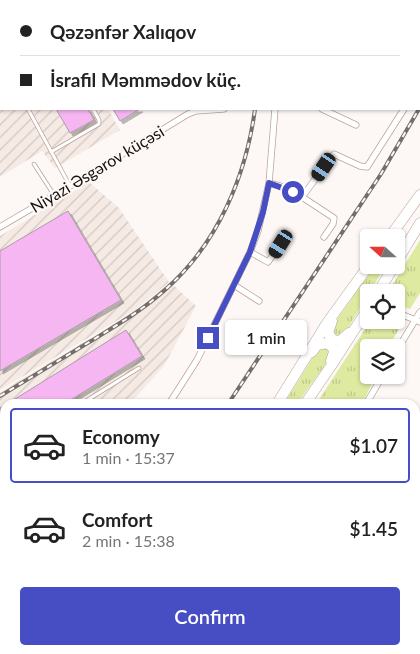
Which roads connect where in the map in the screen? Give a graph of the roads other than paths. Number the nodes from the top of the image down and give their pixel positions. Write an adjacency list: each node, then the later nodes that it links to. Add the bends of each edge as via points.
1 (29, 110): 8 (lane)
2 (94, 110): 8 (lane, via 99,124)
3 (196, 110): 11 (street, Niyazi Əsgərov küçəsi)
4 (275, 110): 10 (street)
5 (324, 110): 7 (street)
6 (403, 110): 14 (street, via 366,167 334,154)
7 (356, 125)
8 (51, 152): 11 (lane)
9 (34, 164): 13 (lane)
10 (269, 183): 14 (street); 21 (street)
11 (70, 186): 13 (street, Niyazi Əsgərov küçəsi)
12 (420, 195): 17 (highway)
13 (54, 196): 16 (street, Niyazi Əsgərov küçəsi)
14 (302, 197): 18 (street, via 334,218)
15 (420, 223): 20 (highway)
16 (0, 227)
17 (395, 229)
18 (324, 237)
19 (281, 244): 21 (street, via 268,262)
20 (405, 249)
21 (250, 252): 23 (street)
22 (362, 274): 24 (highway)
23 (234, 286): 25 (street); 37 (street, via 197,360)
24 (344, 298): 28 (highway, via 328,329 333,340 343,339); 33 (highway)
25 (259, 300)
26 (420, 312): 30 (street)
27 (405, 316): 30 (street)
28 (360, 318)
29 (360, 321): 35 (highway)
30 (418, 321): 31 (street)
31 (405, 339)
32 (139, 368): 36 (lane)
33 (292, 379): 35 (highway, via 317,346 330,345 334,356); 38 (highway)
34 (378, 384): 40 (street)
35 (312, 394): 39 (highway)
36 (89, 399)
37 (172, 399)
38 (280, 399)
39 (308, 399)
40 (369, 399)

